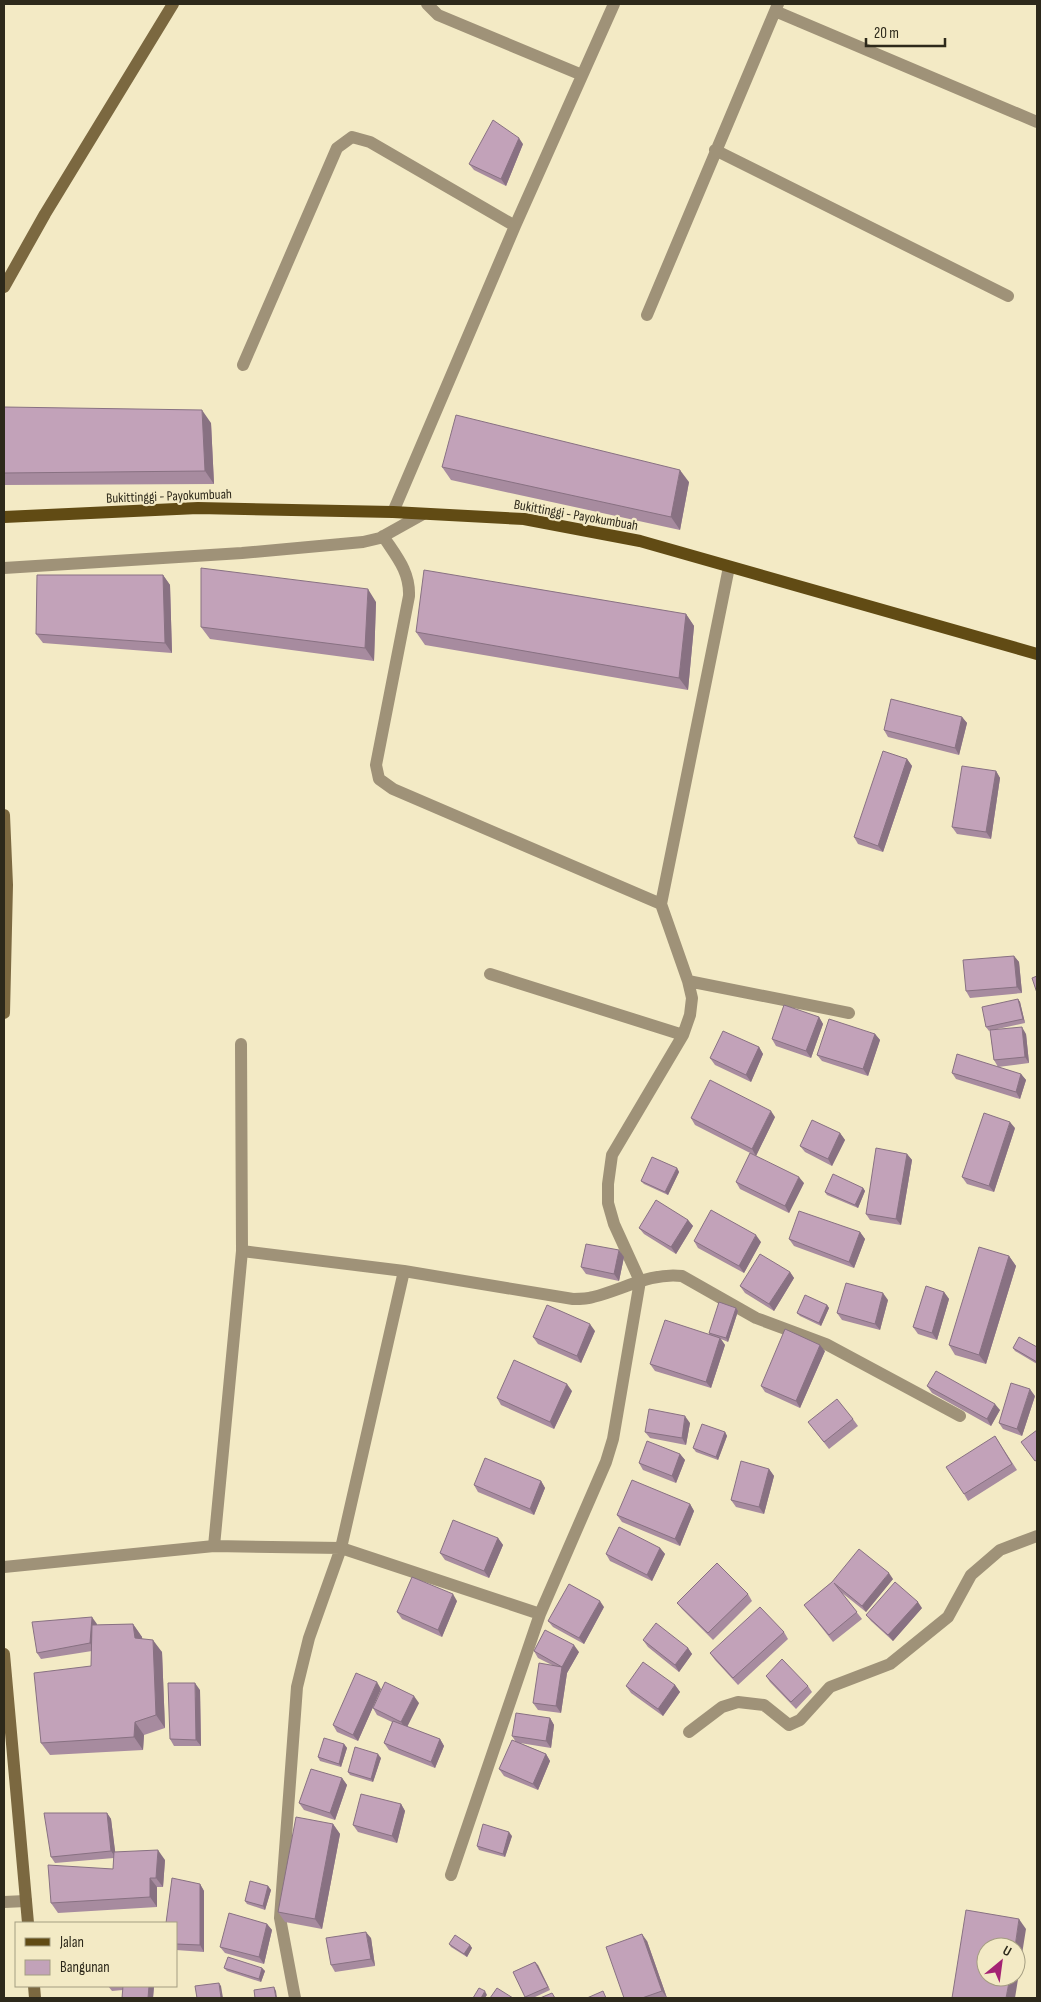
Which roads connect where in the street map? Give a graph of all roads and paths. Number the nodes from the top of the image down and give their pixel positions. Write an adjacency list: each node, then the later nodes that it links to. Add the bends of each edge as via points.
1 (173, 4): 9 (street)
2 (427, 4): 5 (street, via 438,15)
3 (614, 4): 5 (street)
4 (776, 7): 6 (street); 7 (street)
5 (582, 75): 8 (street)
6 (1037, 122)
7 (715, 150): 10 (street); 11 (street)
8 (515, 226): 12 (street, via 370,142 352,137 337,148); 13 (street)
9 (4, 287)
10 (1008, 296)
11 (647, 315)
12 (243, 365)
13 (393, 512): 14 (main road, Bukittinggi - Payokumbuah); 15 (main road, Bukittinggi - Payokumbuah, via 198,508)
14 (423, 514): 16 (street); 17 (main road, Bukittinggi - Payokumbuah, via 524,519 640,541)
15 (4, 517)
16 (383, 536): 18 (street, via 363,542 242,553); 21 (street, via 410,582 376,765 379,779 393,789)
17 (729, 567): 19 (main road, Bukittinggi - Payokumbuah); 21 (street)
18 (4, 568)
19 (1037, 654)
20 (4, 815): 24 (street, via 7,885)
21 (661, 904): 23 (street)
22 (490, 974): 26 (street)
23 (688, 981): 25 (street); 26 (street, via 692,998)
24 (4, 1013)
25 (849, 1013)
26 (683, 1035): 30 (street, via 612,1155 608,1203)
27 (240, 1044): 28 (street)
28 (242, 1251): 29 (street); 33 (street)
29 (404, 1271): 30 (street, via 573,1299 592,1297); 34 (street)
30 (640, 1281): 31 (street, via 682,1276 756,1318 826,1344); 36 (street, via 613,1439)
31 (960, 1416)
32 (1037, 1536): 38 (street, via 1000,1550 971,1575 948,1617 890,1664 830,1686 800,1720 789,1725 764,1705 738,1702 722,1708)
33 (214, 1546): 34 (street); 35 (street)
34 (341, 1548): 36 (street); 43 (street, via 309,1638 297,1688 280,1918)
35 (4, 1567)
36 (540, 1614): 39 (street)
37 (4, 1654): 40 (street)
38 (688, 1732)
39 (451, 1875)
40 (26, 1901): 41 (street); 42 (street)
41 (4, 1902)
42 (28, 1922)
43 (295, 1998)

